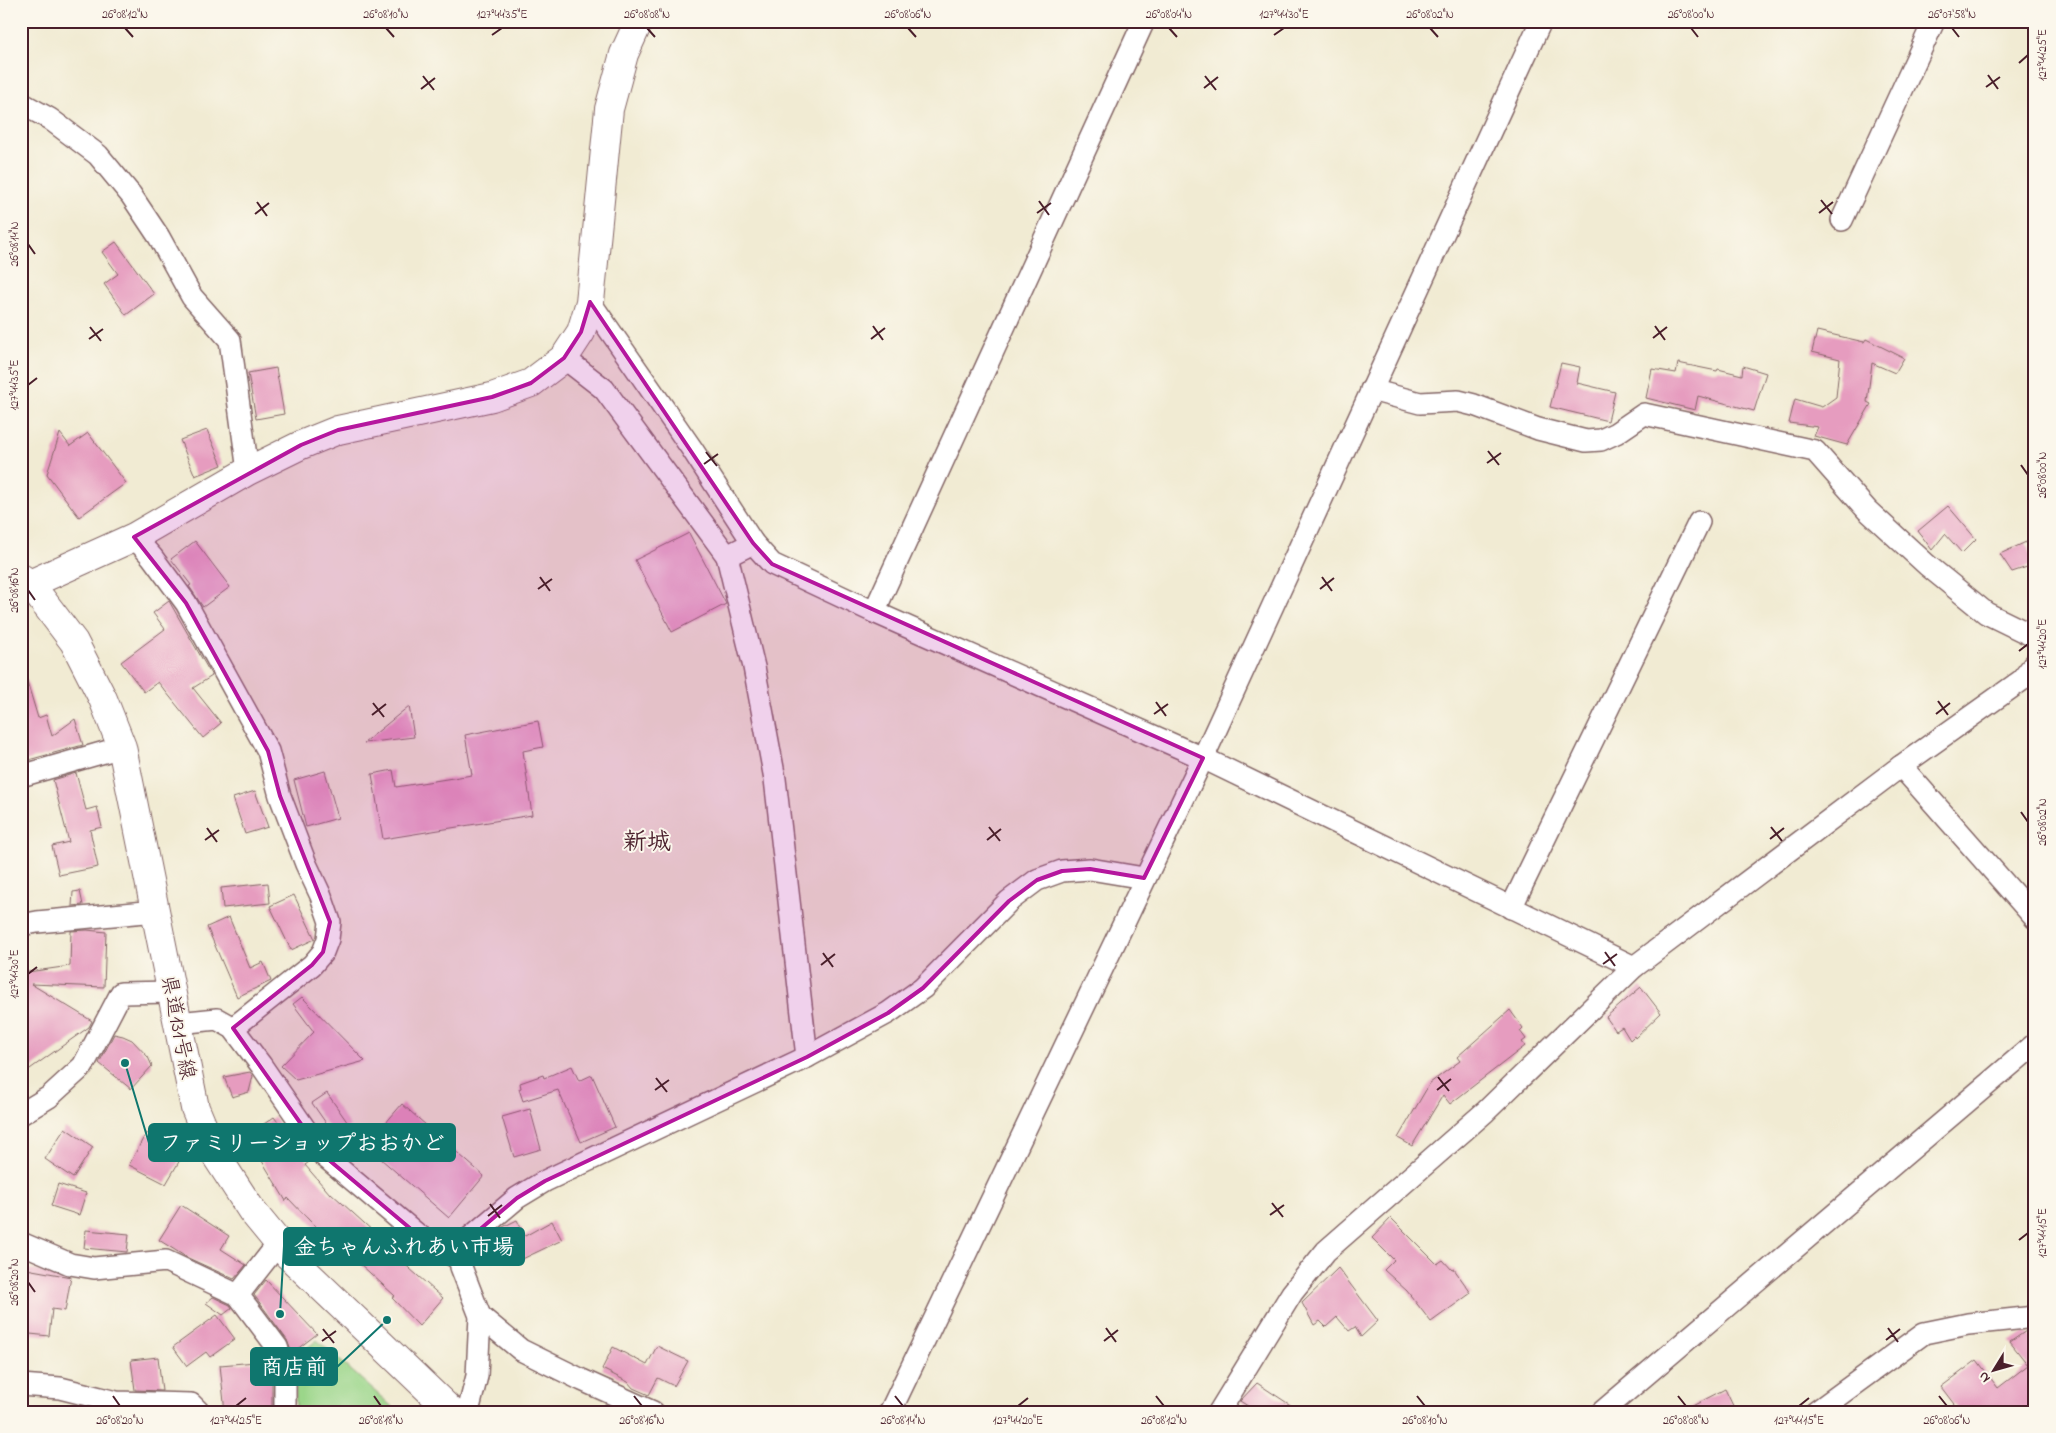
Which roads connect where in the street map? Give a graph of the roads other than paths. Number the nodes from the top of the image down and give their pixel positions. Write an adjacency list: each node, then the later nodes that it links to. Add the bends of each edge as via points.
1 (639, 21): 7 (main road, via 624,54 609,109)
2 (1144, 21): 16 (street)
3 (1541, 21): 9 (street)
4 (1934, 21): 6 (street)
5 (21, 103): 10 (street, via 50,119 98,156 131,194 192,297 230,340)
6 (1842, 220)
7 (590, 302): 8 (main road, via 581,332); 13 (street)
8 (564, 358): 10 (main road, via 531,383 492,397 338,430); 14 (street, via 604,389)
9 (1372, 390): 17 (street, via 1420,403 1458,401 1474,404 1538,429 1586,441 1601,440 1644,414 1815,451 1867,510 1927,565 1986,613); 20 (street)
10 (248, 471): 12 (main road)
11 (1700, 522): 24 (street)
12 (134, 537): 15 (main road); 31 (street, via 186,602 268,751 280,796 330,922 323,952 312,965)
13 (754, 543): 14 (street); 16 (street, via 772,564)
14 (726, 556): 33 (street, via 754,667 775,779)
15 (24, 584): 19 (main road, 県道131号線, via 74,642 103,699)
16 (874, 612): 20 (street)
17 (2035, 636)
18 (2035, 663): 21 (street, via 2022,680)
19 (122, 747): 22 (street); 25 (main road, 県道131号線)
20 (1203, 758): 23 (street); 24 (street)
21 (1901, 766): 26 (street); 28 (street)
22 (21, 776)
23 (1144, 878): 33 (street, via 1090,869 1062,870 1037,880 1009,901 923,988 888,1013); 47 (street)
24 (1511, 908): 28 (street)
25 (156, 910): 27 (street); 29 (main road, 県道131号線)
26 (2035, 918)
27 (21, 925)
28 (1634, 967): 48 (street, via 1485,1112 1326,1251 1292,1293)
29 (172, 992): 30 (main road, 県道131号線); 34 (street, via 122,994 83,1066 49,1097)
30 (178, 1023): 31 (street, via 217,1019); 36 (main road, 県道131号線, via 195,1108 213,1151)
31 (232, 1028): 37 (street, via 324,1155 418,1235)
32 (2035, 1044): 49 (street)
33 (807, 1057): 37 (street, via 517,1198 465,1242)
34 (21, 1114)
35 (21, 1242): 38 (street, via 70,1264 94,1268 166,1260)
36 (278, 1244): 38 (street); 44 (main road, 県道131号線)
37 (462, 1261): 39 (street, via 461,1267)
38 (238, 1295): 43 (street, via 277,1347 285,1372)
39 (480, 1316): 45 (street, via 477,1376); 46 (street, via 521,1350)
40 (2035, 1317): 50 (street, via 1968,1324 1924,1333)
41 (21, 1385): 42 (street, via 60,1388 116,1402 191,1404)
42 (199, 1412)
43 (285, 1412)
44 (452, 1412)
45 (468, 1412)
46 (653, 1412)
47 (890, 1412)
48 (1219, 1412)
49 (1602, 1412)
50 (1816, 1412)

